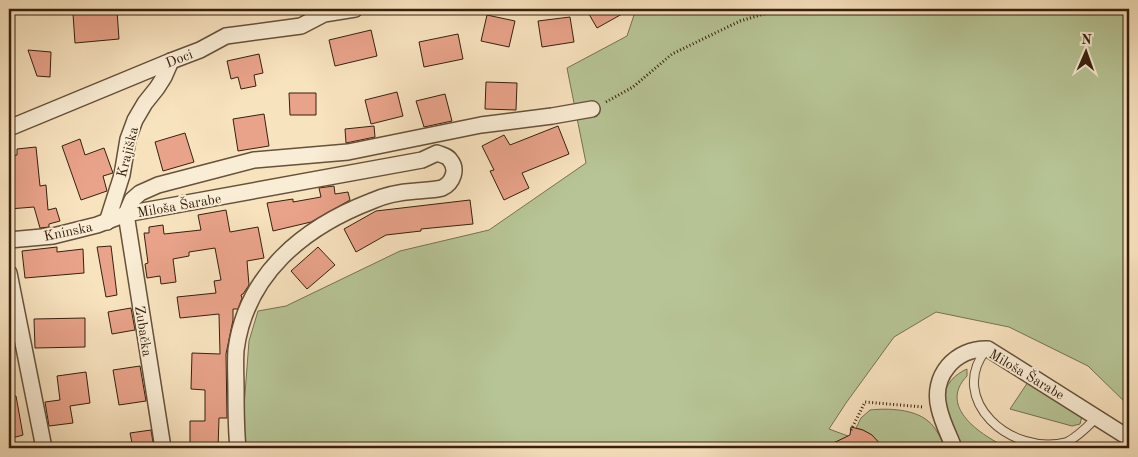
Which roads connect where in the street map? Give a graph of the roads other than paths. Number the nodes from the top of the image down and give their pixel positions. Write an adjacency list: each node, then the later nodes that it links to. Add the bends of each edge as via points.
1 (355, 9): 2 (street, Doci)
2 (324, 11): 3 (street, Doci, via 301,26 226,36)
3 (170, 61): 5 (street, Doci); 7 (street, Krajiška, via 164,77 135,120)
4 (592, 109): 6 (street, Miloša Šarabe, via 481,125 348,152 254,160 158,185 132,200)
5 (9, 128)
6 (126, 214): 7 (street, Kninska); 14 (street, Zubačka); 15 (street, Miloša Šarabe, via 422,160 437,153 449,158 454,166 454,175 442,188 373,200 343,213 280,257 260,283 245,312 236,350)
7 (107, 222): 8 (street, Kninska, via 53,236)
8 (9, 240)
9 (9, 273): 13 (street)
10 (988, 349): 11 (street, Miloša Šarabe); 11 (lane, via 981,357 975,378 977,400 987,421 1007,440 1031,448 1054,446 1075,438); 16 (street, Miloša Šarabe, via 965,352 950,363 940,380 939,408)
11 (1097, 417): 12 (street, Miloša Šarabe)
12 (1129, 438)
13 (44, 448)
14 (163, 448)
15 (238, 448)
16 (954, 448)

